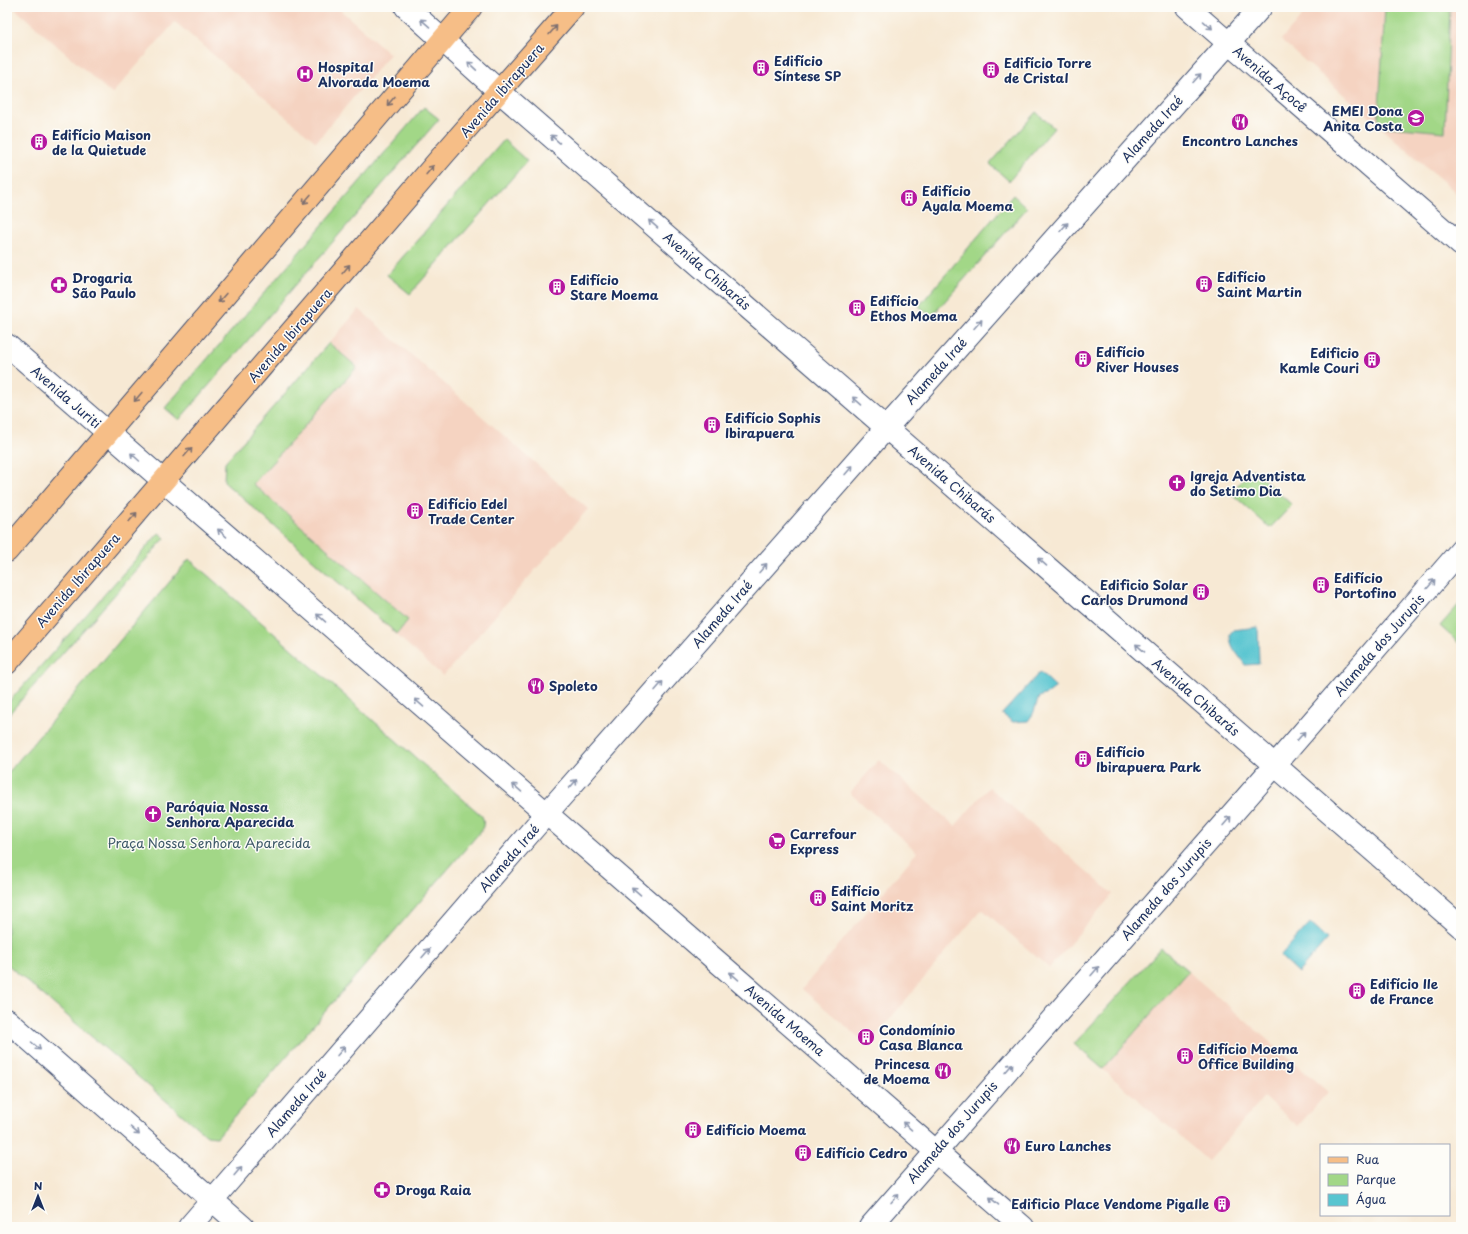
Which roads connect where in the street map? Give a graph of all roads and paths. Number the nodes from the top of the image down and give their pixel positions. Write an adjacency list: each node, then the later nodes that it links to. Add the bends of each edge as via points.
1 (406, 7): 6 (street, Avenida Chibarás, one-way to 1)
2 (471, 7): 6 (main road)
3 (574, 7): 8 (main road, Avenida Ibirapuera, one-way to 3)
4 (1187, 7): 7 (street, Avenida Açocê, one-way to 7)
5 (1261, 7): 7 (street, Alameda Iraé)
6 (444, 40): 8 (street, Avenida Chibarás, one-way to 6); 12 (main road, one-way to 12)
7 (1229, 44): 9 (street, Avenida Açocê); 11 (street, Alameda Iraé, one-way to 7)
8 (500, 92): 11 (street, Avenida Chibarás, one-way to 8); 13 (main road, Avenida Ibirapuera, one-way to 8, via 445,152)
9 (1461, 245)
10 (7, 345): 12 (street, Avenida Juriti)
11 (887, 426): 17 (street, Avenida Chibarás, one-way to 11); 18 (street, Alameda Iraé, one-way to 11)
12 (108, 433): 13 (street, one-way to 12); 15 (main road)
13 (163, 482): 16 (main road, Avenida Ibirapuera, one-way to 13); 18 (street, one-way to 13)
14 (1461, 550): 17 (street, Alameda dos Jurupis, one-way to 14)
15 (7, 552)
16 (7, 663)
17 (1275, 765): 19 (street, Avenida Chibarás); 21 (street, Alameda dos Jurupis, one-way to 17)
18 (547, 814): 21 (street, Avenida Moema, one-way to 18); 22 (street, Alameda Iraé, one-way to 18)
19 (1461, 927)
20 (7, 1020): 22 (street, one-way to 22)
21 (936, 1151): 25 (street, Alameda dos Jurupis, one-way to 21); 26 (street, Avenida Moema, one-way to 21)
22 (213, 1200): 23 (street, Alameda Iraé); 24 (street)
23 (189, 1227)
24 (243, 1227)
25 (870, 1227)
26 (1023, 1227)

